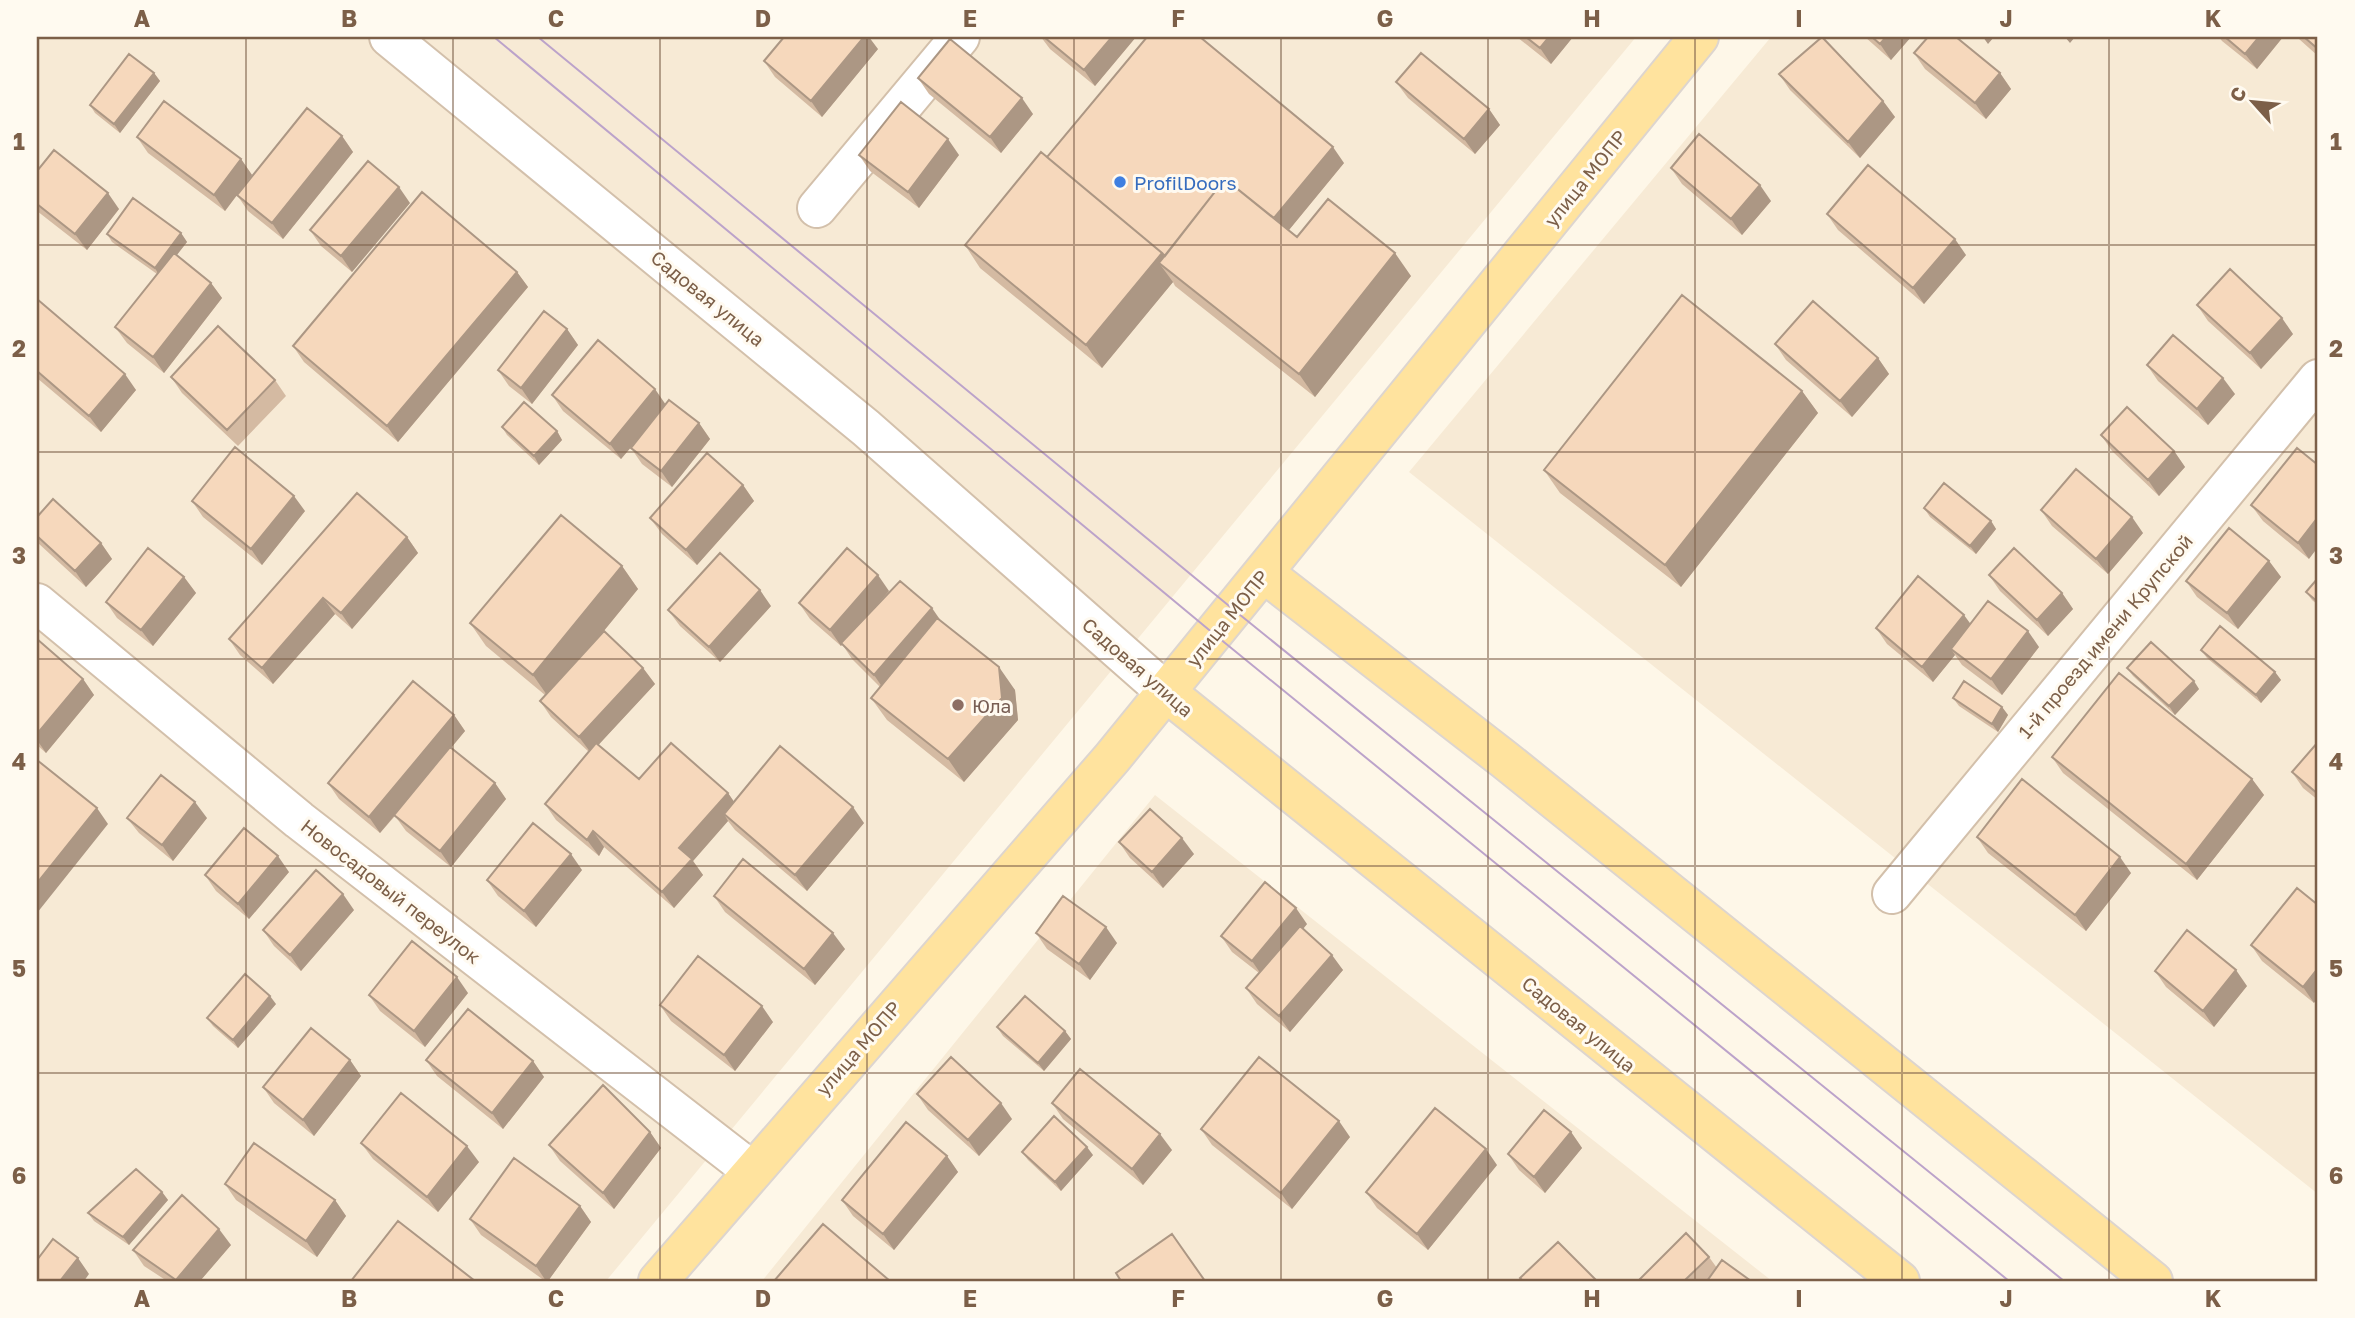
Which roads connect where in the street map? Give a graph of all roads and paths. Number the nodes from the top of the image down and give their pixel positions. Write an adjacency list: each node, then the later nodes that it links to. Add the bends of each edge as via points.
1 (389, 37): 8 (street, Садовая улица, via 866,428)
2 (960, 37): 4 (street)
3 (1699, 37): 6 (main road, улица МОПР)
4 (817, 208)
5 (2318, 379): 9 (street, 1-й проезд имени Крупской)
6 (1264, 573): 8 (main road, улица МОПР); 13 (main road, via 1505,760)
7 (37, 603): 10 (street, Новосадовый переулок, via 299,820)
8 (1166, 692): 10 (main road, улица МОПР); 12 (main road, Садовая улица)
9 (1892, 894)
10 (751, 1170): 11 (main road, улица МОПР)
11 (658, 1281)
12 (1900, 1281)
13 (2153, 1281)

